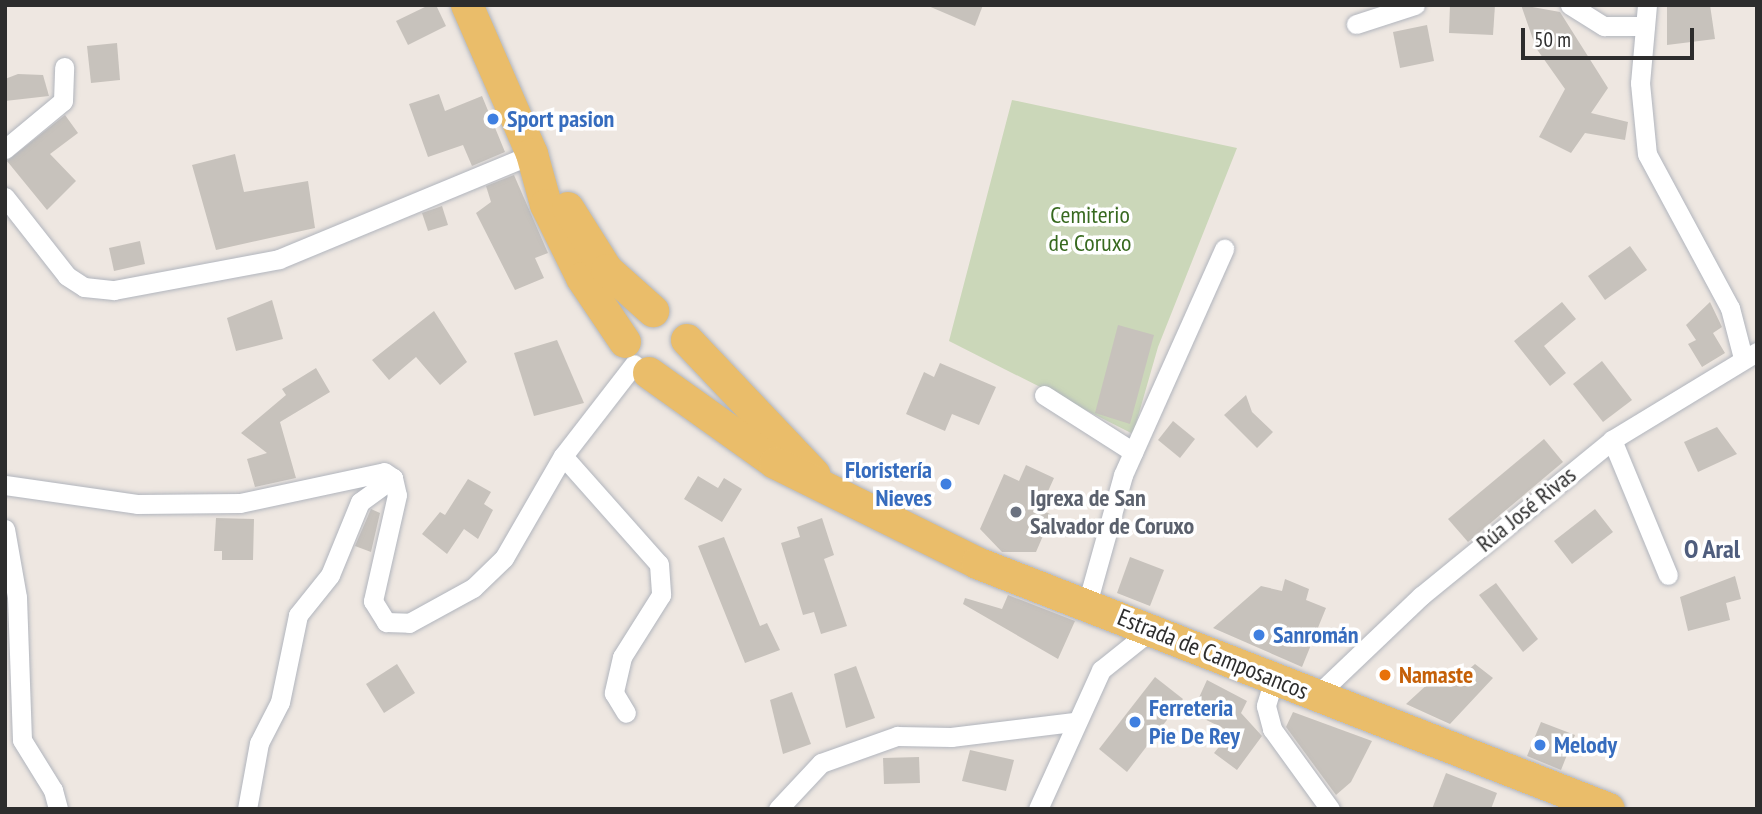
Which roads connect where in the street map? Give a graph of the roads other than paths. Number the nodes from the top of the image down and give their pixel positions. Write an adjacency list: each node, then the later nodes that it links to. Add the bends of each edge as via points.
1 (467, 5): 9 (main road, Estrada de Camposancos)
2 (1415, 5): 5 (street)
3 (1570, 5): 6 (street, via 1604,26)
4 (1647, 5): 6 (street)
5 (1356, 24)
6 (1645, 26): 14 (street, via 1640,83 1647,154 1730,308)
7 (64, 67): 8 (street, via 63,101)
8 (5, 149)
9 (532, 154): 10 (street, via 279,259 114,290 84,287 67,276); 12 (main road, Estrada de Camposancos, via 607,270); 15 (main road, Estrada de Camposancos, via 552,217)
10 (5, 197)
11 (1224, 249): 18 (street)
12 (653, 311): 13 (main road, Estrada de Camposancos, via 673,315); 15 (main road, via 630,325)
13 (687, 340): 15 (main road, via 674,369); 22 (main road, Estrada de Camposancos)
14 (1750, 355): 17 (street, Rúa José Rivas)
15 (636, 360): 19 (street); 22 (main road, Estrada de Camposancos, via 775,463)
16 (1044, 395): 18 (street)
17 (1612, 440): 24 (street); 28 (street, Rúa José Rivas, via 1421,596)
18 (1133, 452): 25 (street)
19 (564, 456): 20 (street, via 504,558 474,588 396,625 378,616 373,601 397,495); 29 (street, via 659,564 661,595 619,669 614,693)
20 (393, 478): 21 (street, via 374,472 240,503 137,504); 32 (street, via 360,502 330,575 298,615 280,702 259,743)
21 (5, 485)
22 (825, 485): 25 (main road, Estrada de Camposancos, via 977,563)
23 (5, 529): 31 (street, via 17,597 22,740)
24 (1668, 575)
25 (1087, 604): 26 (main road, Estrada de Camposancos)
26 (1151, 630): 27 (main road, Estrada de Camposancos); 30 (street, via 1101,670)
27 (1274, 679): 28 (main road, Estrada de Camposancos); 35 (street, via 1266,706 1272,729)
28 (1317, 695): 36 (main road, Estrada de Camposancos)
29 (626, 713)
30 (1074, 722): 33 (street, via 951,737 897,736 821,764); 34 (street)
31 (58, 809)
32 (247, 809)
33 (778, 809)
34 (1038, 809)
35 (1330, 809)
36 (1609, 809)

